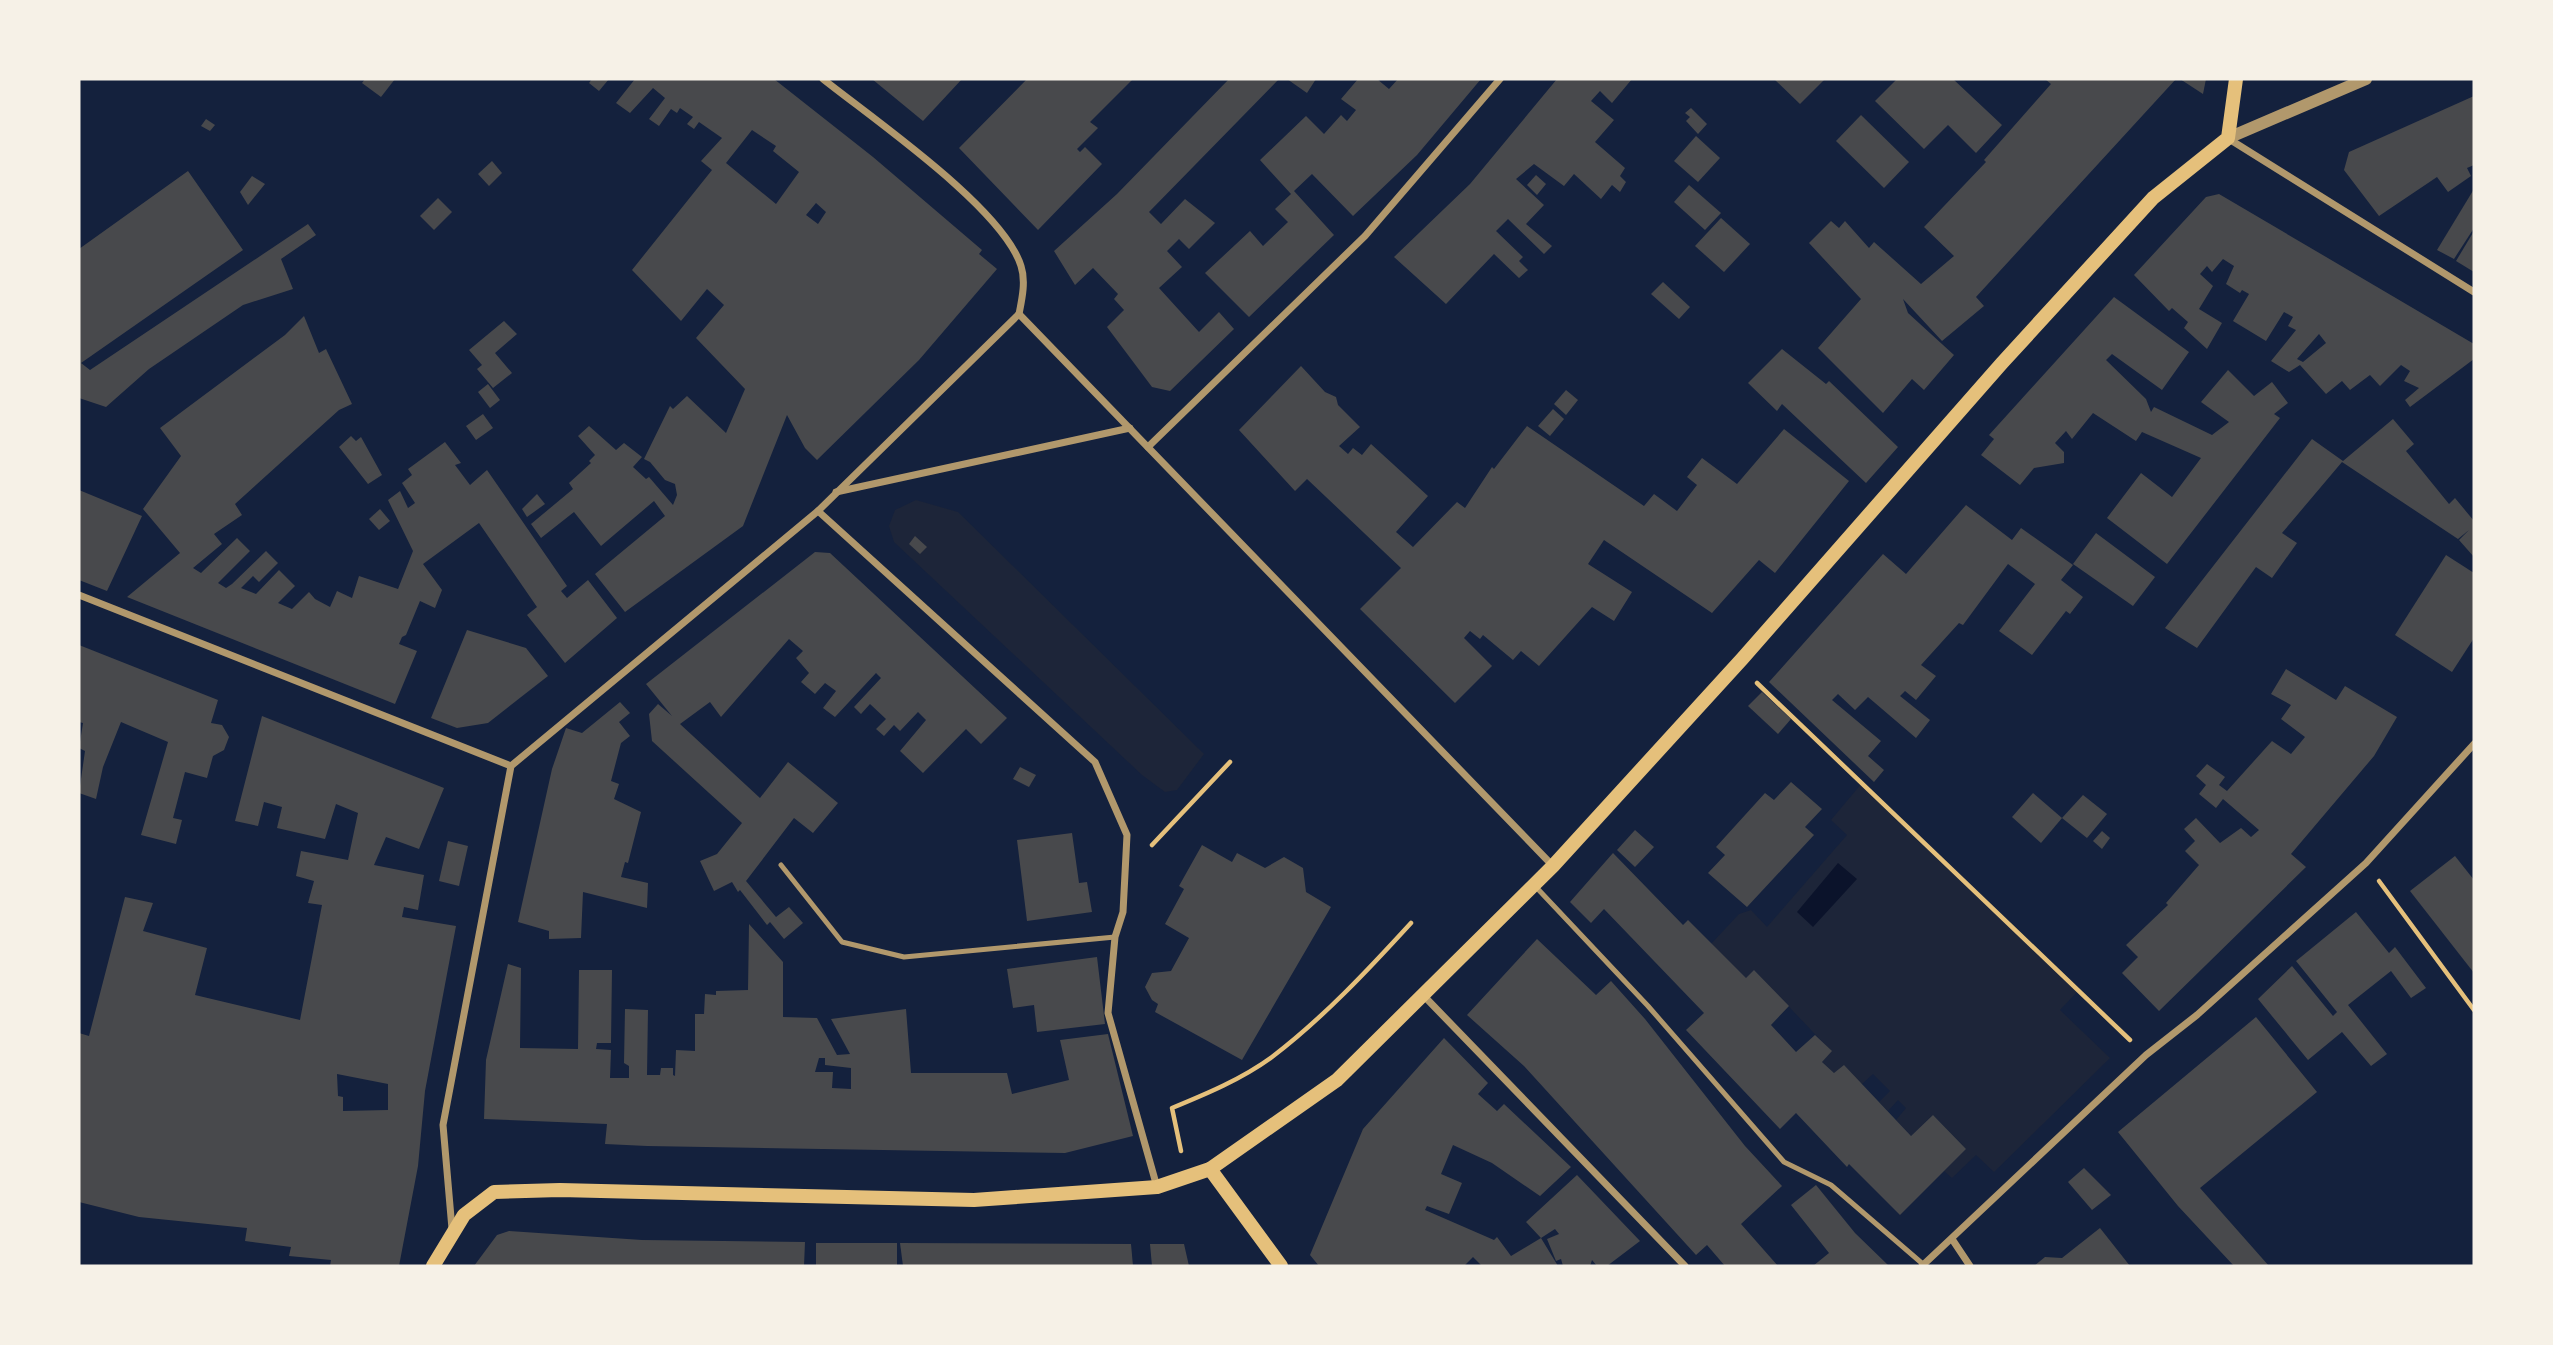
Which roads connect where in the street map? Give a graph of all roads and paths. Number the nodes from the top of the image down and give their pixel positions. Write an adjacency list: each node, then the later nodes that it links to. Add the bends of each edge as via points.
1 (823, 79): 7 (street, via 984,210 1011,243 1022,268)
2 (1500, 79): 9 (street, via 1365,236)
3 (2236, 79): 5 (main road)
4 (2366, 79): 5 (street)
5 (2228, 138): 6 (street); 13 (main road, via 2153,198 2001,363)
6 (2474, 292)
7 (1019, 314): 8 (street); 10 (street)
8 (1130, 428): 9 (street); 10 (street)
9 (1148, 447): 19 (street)
10 (835, 492): 11 (street)
11 (818, 511): 16 (street); 20 (street, via 1095,762 1127,835)
12 (79, 594): 16 (street)
13 (1742, 659): 19 (main road); 26 (path, via 1760,686)
14 (2474, 744): 17 (street)
15 (1230, 762): 20 (path)
16 (511, 766): 30 (street, via 443,1125)
17 (2366, 863): 25 (path); 26 (street)
18 (781, 865): 23 (lane, via 842,943 904,957)
19 (1553, 866): 21 (main road)
20 (1125, 874): 23 (street, via 1123,912)
21 (1534, 885): 24 (main road); 32 (lane, via 1648,1006 1784,1162 1831,1185)
22 (1410, 923): 28 (path, via 1359,980 1271,1057 1210,1093 1172,1108)
23 (1115, 937): 29 (street, via 1108,1013)
24 (1423, 994): 27 (main road, via 1337,1080); 35 (street)
25 (2474, 1010)
26 (2146, 1055): 31 (street)
27 (1210, 1169): 28 (main road); 34 (main road)
28 (1188, 1178): 29 (main road)
29 (1157, 1187): 30 (main road, via 974,1200 494,1192 464,1215)
30 (452, 1234): 33 (main road)
31 (1952, 1239): 32 (street); 36 (street)
32 (1923, 1265)
33 (433, 1266)
34 (1281, 1266)
35 (1685, 1266)
36 (1970, 1266)

